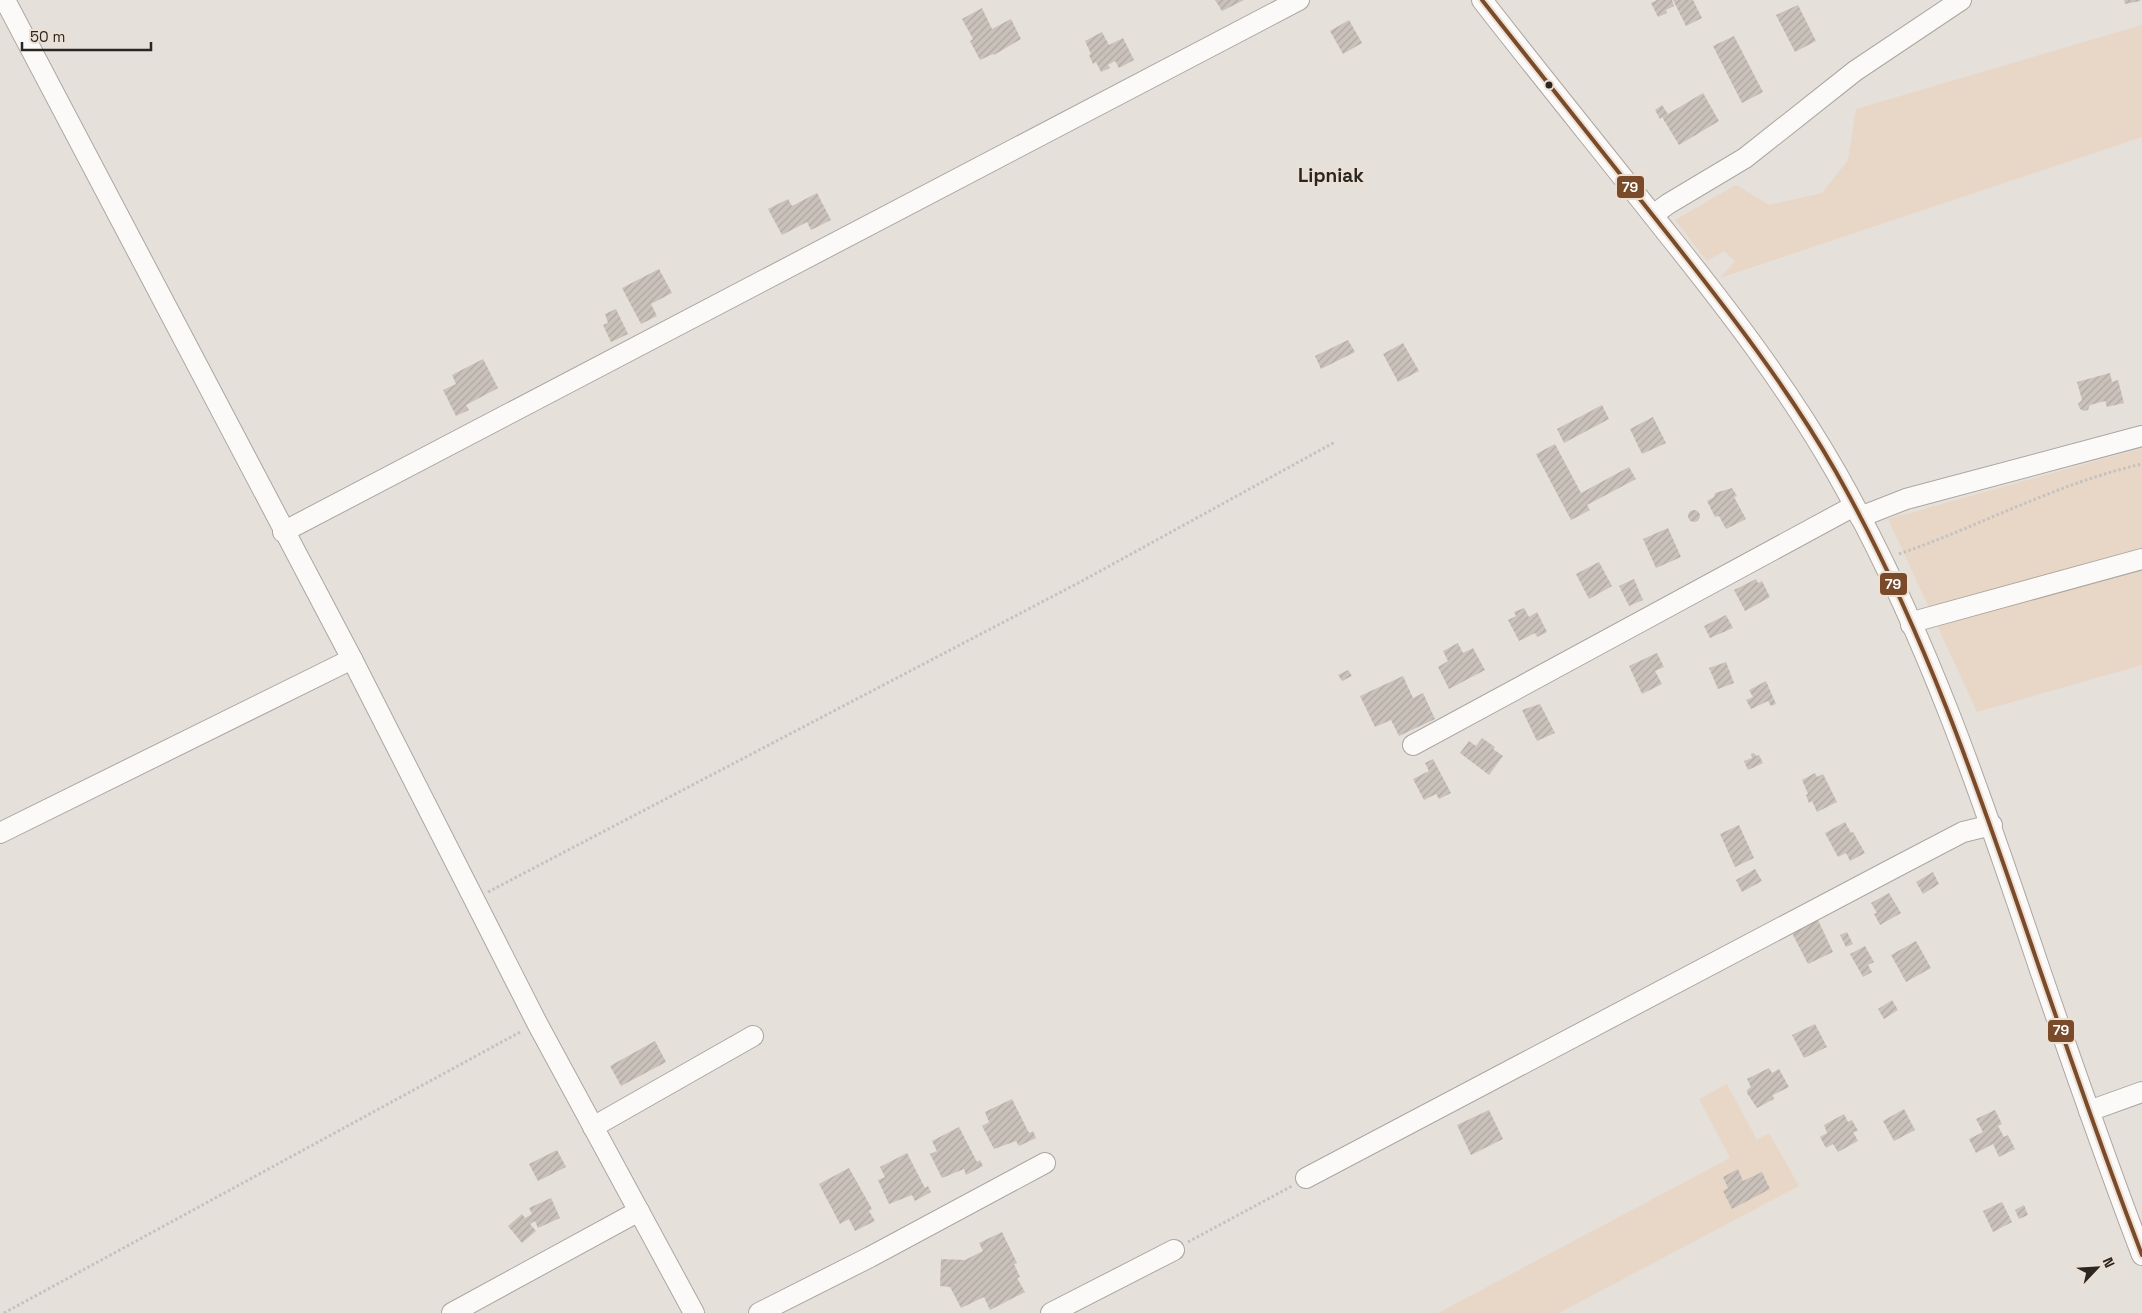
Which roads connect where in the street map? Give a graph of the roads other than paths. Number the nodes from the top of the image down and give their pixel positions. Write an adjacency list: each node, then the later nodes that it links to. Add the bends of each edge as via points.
1 (5, 0): 8 (street)
2 (1299, 0): 8 (street)
3 (1482, 0): 5 (street)
4 (1961, 0): 5 (street, via 1855,71 1745,158)
5 (1653, 215): 7 (street, via 1782,384)
6 (2142, 436): 7 (street)
7 (1857, 511): 10 (street); 12 (street)
8 (284, 532): 11 (street)
9 (2142, 559): 10 (street)
10 (1911, 624): 13 (street)
11 (352, 660): 14 (street); 18 (street)
12 (1413, 745)
13 (1992, 825): 17 (street); 20 (street, via 1963,832)
14 (0, 833)
15 (754, 1036): 18 (street)
16 (2142, 1092): 17 (street)
17 (2089, 1111): 23 (street)
18 (593, 1127): 21 (street)
19 (1045, 1163): 26 (street)
20 (1306, 1178)
21 (639, 1212): 24 (street); 25 (street)
22 (1174, 1250): 27 (street)
23 (2142, 1255)
24 (452, 1313)
25 (694, 1313)
26 (759, 1313)
27 (1052, 1313)

